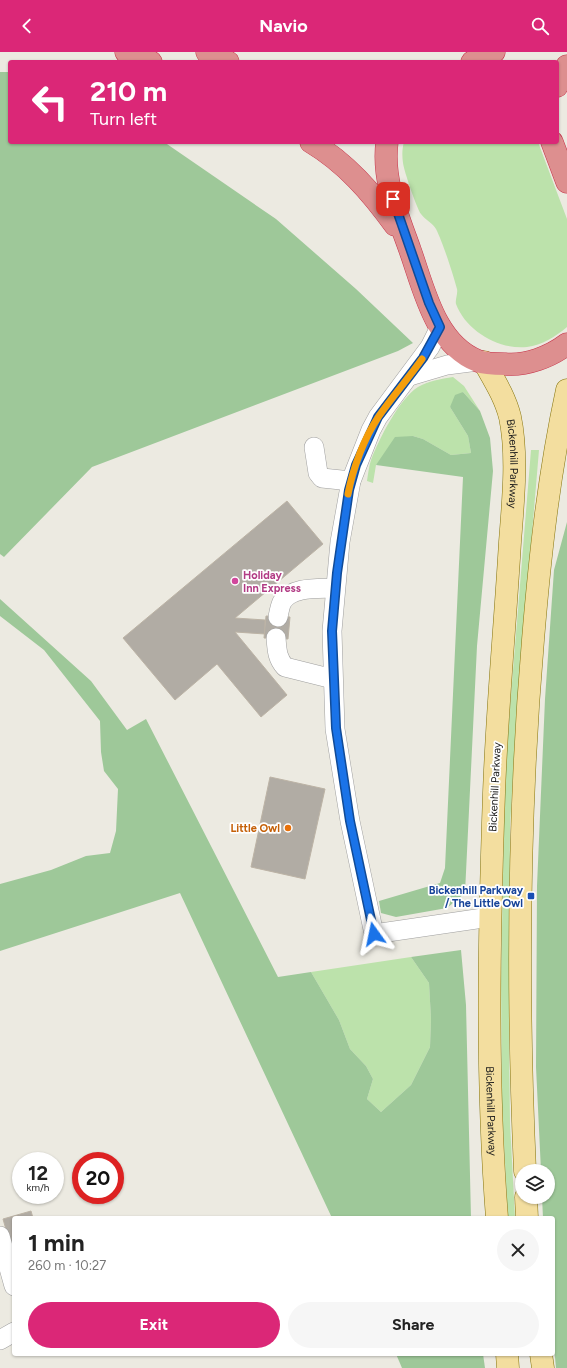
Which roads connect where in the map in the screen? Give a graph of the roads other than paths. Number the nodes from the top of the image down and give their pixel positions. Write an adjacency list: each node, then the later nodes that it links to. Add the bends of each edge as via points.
1 (126, 52): 4 (highway)
2 (207, 52): 5 (highway)
3 (494, 52): 6 (highway)
4 (146, 60)
5 (224, 60)
6 (476, 60)
7 (567, 66): 8 (highway)
8 (559, 82)
9 (314, 144): 13 (highway, via 353,173 374,195)
10 (387, 144): 13 (highway, via 385,158 390,188)
11 (553, 144): 12 (highway)
12 (567, 182)
13 (407, 242): 14 (highway)
14 (440, 327): 16 (highway, via 456,348); 17 (street)
15 (567, 344): 16 (highway, via 532,361 508,365)
16 (481, 362): 17 (street, via 447,366); 25 (main road, Bickenhill Parkway, via 506,403 512,427 513,456 511,536 494,790)
17 (410, 376): 20 (street, via 378,417)
18 (567, 390): 26 (main road, via 555,444 547,500 526,737 520,972)
19 (314, 447): 20 (street, via 318,472 322,478)
20 (351, 481): 21 (street, via 340,542)
21 (336, 588): 22 (street, via 302,590 287,596); 24 (street, via 332,631)
22 (278, 617)
23 (276, 638): 24 (street, via 277,653 285,667)
24 (333, 678): 25 (street, via 342,775 374,934)
25 (490, 917): 28 (main road, Bickenhill Parkway, via 490,1114)
26 (525, 1164)
27 (526, 1204): 29 (main road)
28 (497, 1216)
29 (527, 1216)
30 (0, 1236): 31 (street)
31 (12, 1279)
32 (12, 1333): 33 (street)
33 (0, 1340)
34 (507, 1356): 36 (main road)
35 (541, 1356): 37 (main road)
36 (508, 1368)
37 (543, 1368)

